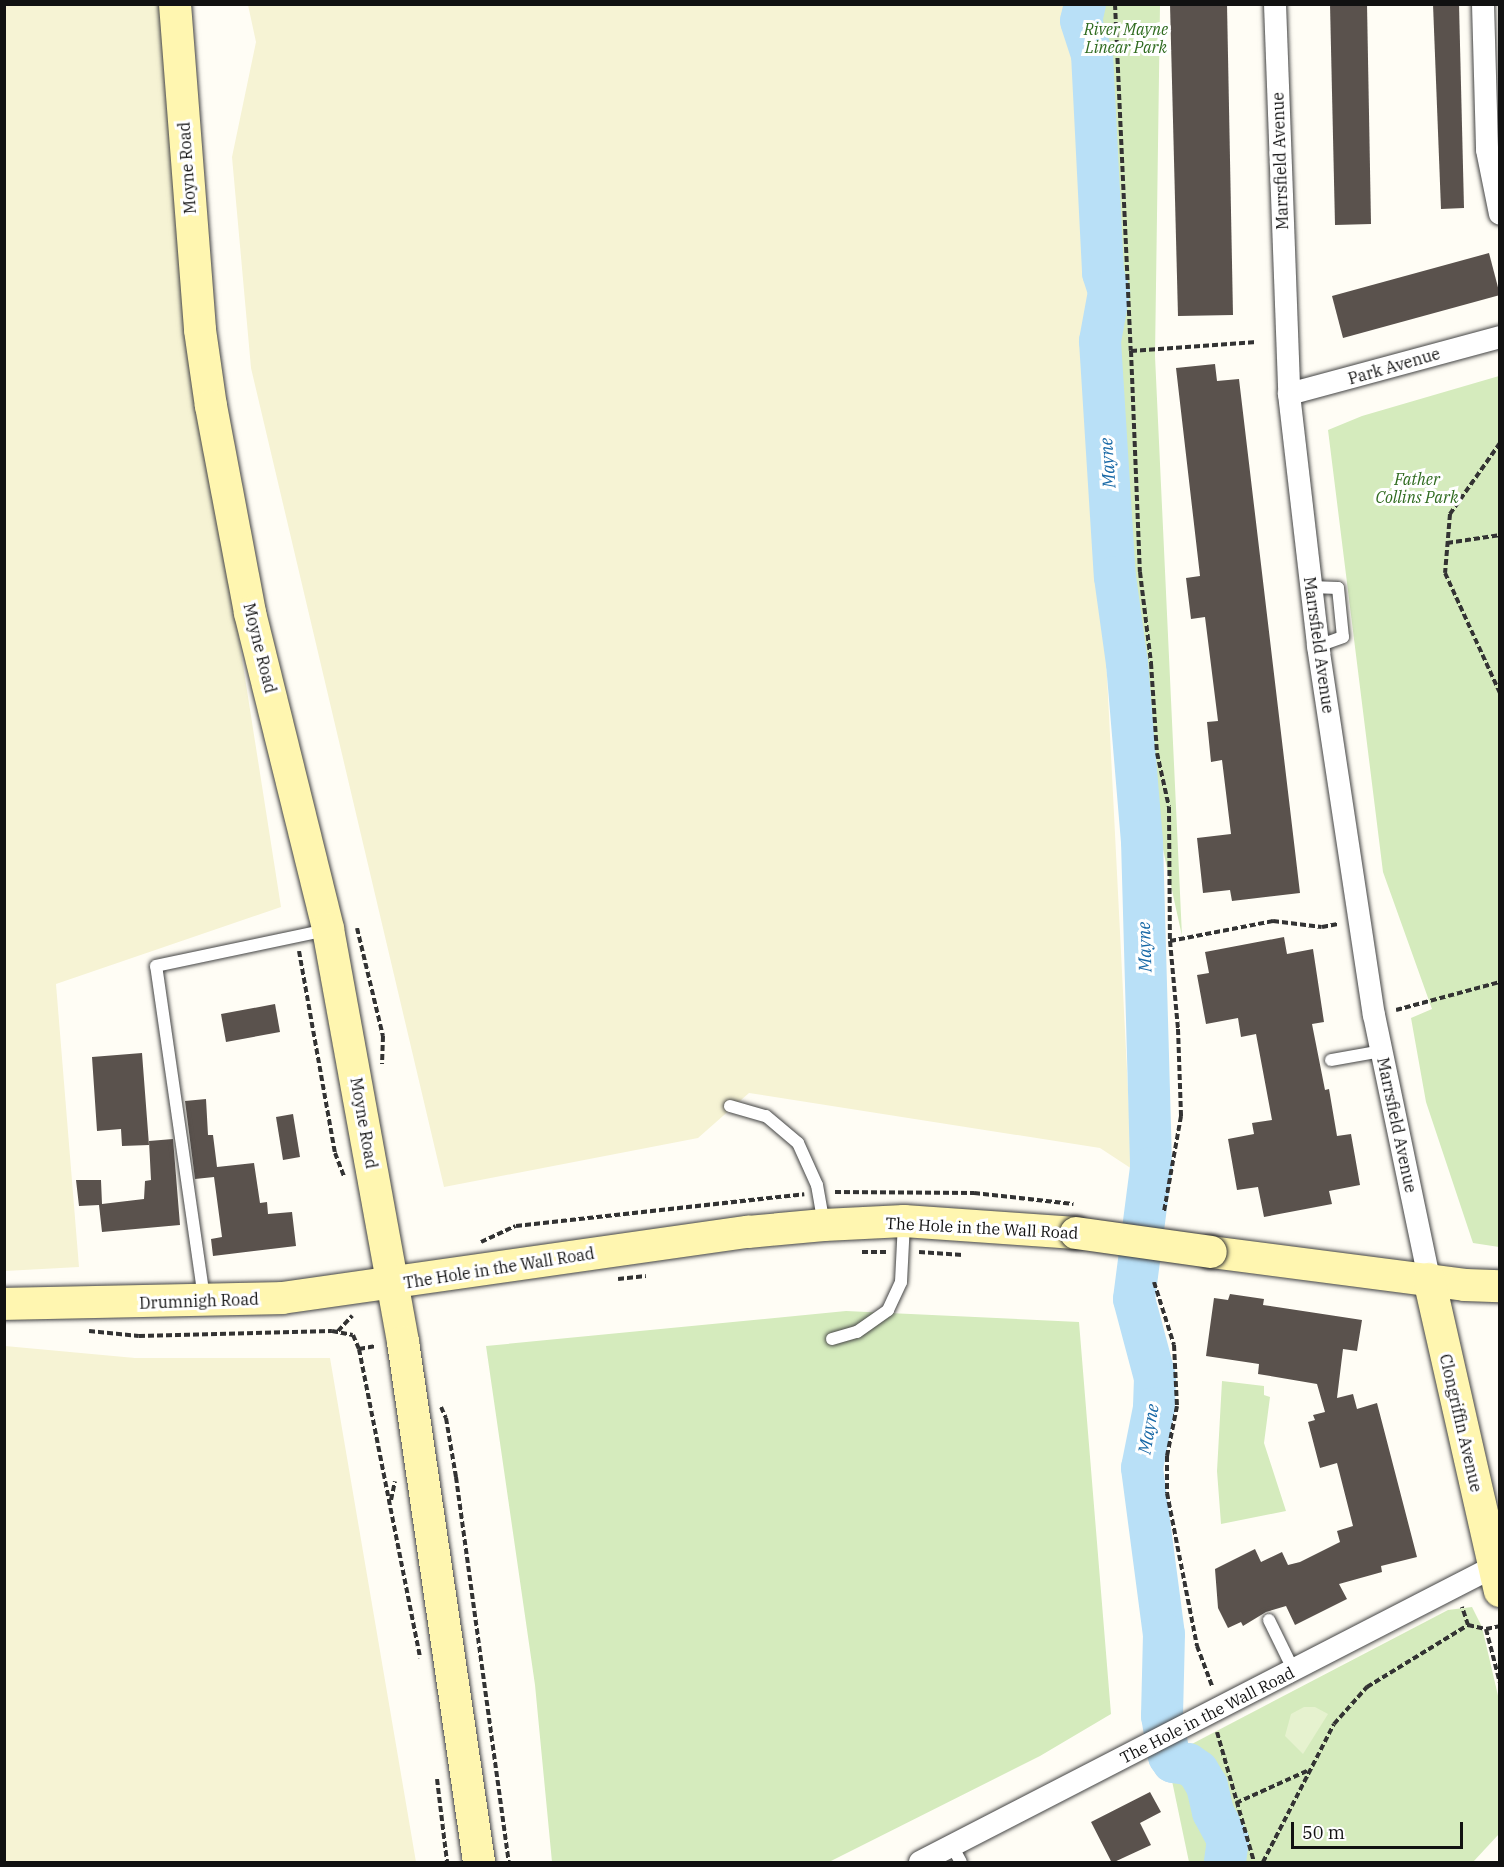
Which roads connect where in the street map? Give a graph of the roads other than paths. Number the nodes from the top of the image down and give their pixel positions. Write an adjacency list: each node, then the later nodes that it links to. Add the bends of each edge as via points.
1 (175, 4): 7 (main road, Moyne Road, via 200,330 211,406 250,613)
2 (1275, 4): 6 (street, Marrsfield Avenue)
3 (1484, 4): 4 (street, via 1487,150)
4 (1500, 214)
5 (1500, 337): 6 (street, Park Avenue)
6 (1289, 394): 8 (street, Marrsfield Avenue, via 1318,645)
7 (328, 929): 14 (main road, Moyne Road); 16 (lane, via 156,966)
8 (1382, 1051): 9 (lane); 13 (street, Marrsfield Avenue)
9 (1331, 1060)
10 (730, 1106): 12 (lane, via 766,1116 798,1143 817,1185)
11 (904, 1221): 12 (main road, The Hole in the Wall Road); 13 (main road, The Hole in the Wall Road, bridge, via 1076,1233); 18 (lane, via 901,1282 888,1310 857,1332)
12 (824, 1225): 14 (main road, The Hole in the Wall Road, via 748,1232)
13 (1429, 1279): 15 (main road, The Hole in the Wall Road); 19 (main road, Clongriffin Avenue)
14 (392, 1284): 16 (main road, Drumnigh Road); 23 (main road, Moyne Road)
15 (1500, 1286)
16 (204, 1303): 17 (main road, Drumnigh Road)
17 (4, 1304)
18 (832, 1339)
19 (1496, 1579): 21 (street, The Hole in the Wall Road, via 1456,1587)
20 (1269, 1620): 21 (lane)
21 (1294, 1671): 22 (street, The Hole in the Wall Road, via 1156,1742)
22 (956, 1854): 24 (street, The Hole in the Wall Road)
23 (479, 1863)
24 (920, 1863)

